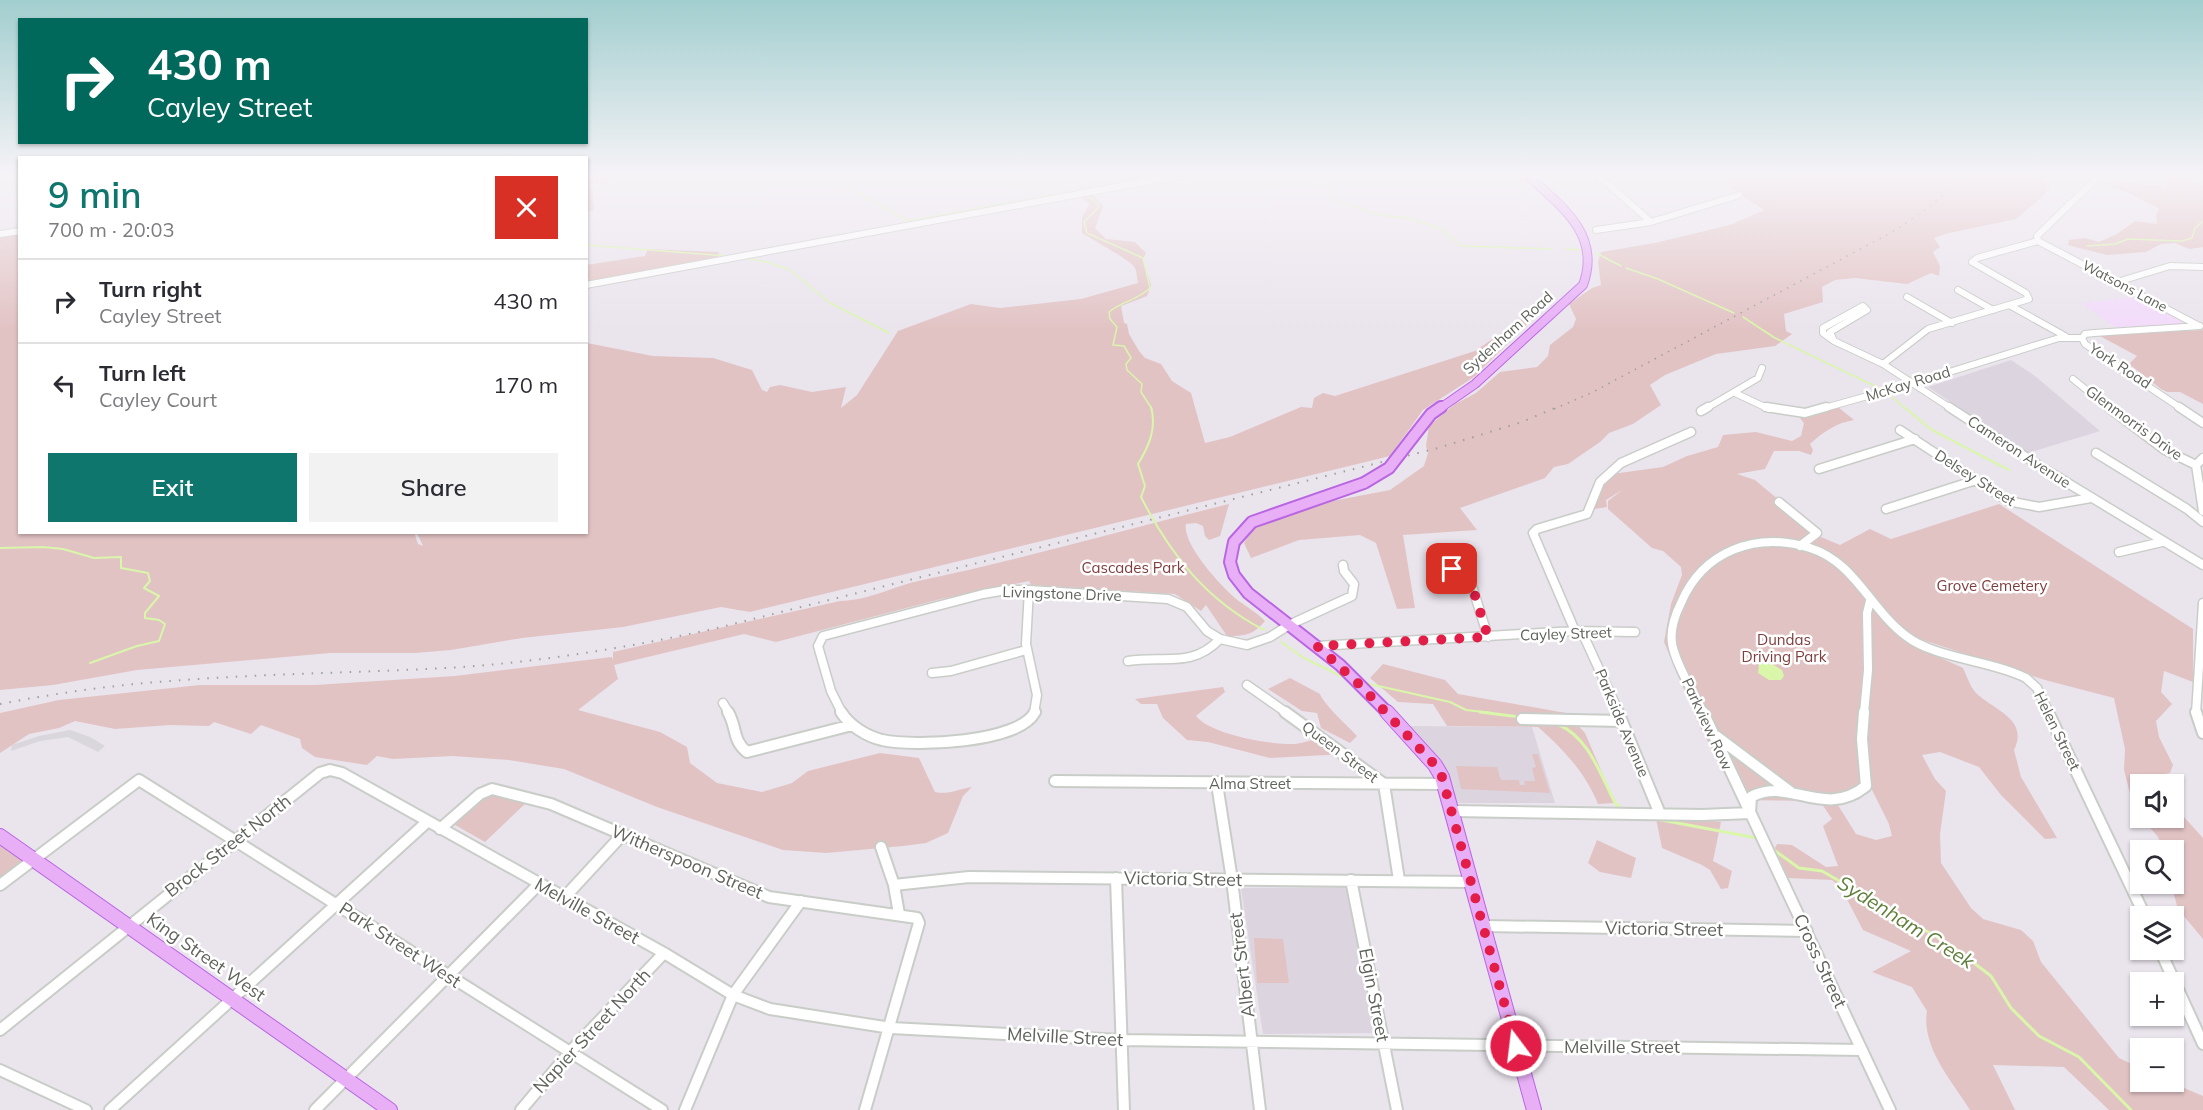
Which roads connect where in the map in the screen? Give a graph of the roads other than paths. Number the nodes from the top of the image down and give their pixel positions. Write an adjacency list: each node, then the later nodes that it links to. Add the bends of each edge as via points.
1 (907, 226): 11 (street)
2 (1577, 226): 50 (main road, Sydenham Road, bridge, via 1589,253 1588,276 1583,285 1475,384 1431,414 1389,468 1364,483 1252,522 1238,535 1229,558 1232,570 1264,606)
3 (1635, 226): 5 (street)
4 (2047, 226): 8 (street, via 2037,236)
5 (1596, 230)
6 (18, 231): 7 (street)
7 (0, 234)
8 (2038, 241): 10 (street, Watsons Lane); 14 (street, via 1973,260 2029,296)
9 (2203, 267): 10 (street, via 2170,266)
10 (2117, 282): 17 (street, Watsons Lane)
11 (588, 285)
12 (1958, 290): 15 (street)
13 (1907, 297): 16 (street)
14 (2011, 306): 15 (street); 18 (street)
15 (1993, 310): 16 (street)
16 (1952, 323): 21 (street, via 1928,329)
17 (2201, 326): 19 (street, York Road, via 2094,333)
18 (2065, 336): 19 (street, McKay Road); 24 (street, McKay Road)
19 (2082, 338): 27 (street, York Road, via 2085,344)
20 (1834, 341): 20 (street, via 1830,332 1867,310 1863,306 1824,328 1823,333); 21 (street, Cameron Avenue)
21 (1882, 364): 24 (street, Cameron Avenue)
22 (1762, 368): 25 (street, via 1761,375)
23 (2073, 378): 32 (street, Glenmorris Drive, via 2172,453)
24 (1914, 384): 25 (street, McKay Road, via 1805,413 1770,409); 36 (street, Cameron Avenue)
25 (1735, 393): 26 (street)
26 (1701, 411)
27 (2203, 423)
28 (1900, 430): 30 (street, Delsey Street)
29 (1691, 432): 51 (street, Parkside Avenue, via 1621,463 1600,482 1587,514 1533,533)
30 (1915, 439): 33 (street); 34 (street, Delsey Street)
31 (2096, 453): 40 (street)
32 (2201, 461): 35 (street)
33 (1819, 469)
34 (1976, 480): 36 (street, Delsey Street, via 2008,501 2030,508); 38 (street)
35 (2201, 484): 39 (street)
36 (2091, 498): 41 (street, Cameron Avenue)
37 (1779, 502): 42 (street, via 1816,533)
38 (1886, 509)
39 (2203, 511)
40 (2203, 522)
41 (2162, 542): 43 (street); 44 (street, Cameron Avenue)
42 (1800, 546): 48 (street, Helen Street, via 1841,565); 53 (street, Helen Street, via 1756,542 1704,566 1684,594)
43 (2119, 552)
44 (2203, 565)
45 (1343, 566): 50 (street, via 1354,584 1352,596)
46 (1452, 569): 54 (street, via 1473,589)
47 (1029, 590): 55 (street, Livingstone Drive, via 1168,599 1187,607 1207,631); 58 (street); 65 (street, Livingstone Drive, via 983,594 820,639 818,646 838,706)
48 (1870, 601): 73 (street, via 1862,739 1866,786 1860,794 1846,799); 95 (street, Helen Street, via 1902,634 1918,644 2018,675 2037,688)
49 (2203, 604): 57 (street)
50 (1289, 625): 55 (street, via 1254,644); 56 (main road)
51 (1579, 632): 52 (street, Cayley Street); 54 (street, Cayley Street); 64 (street, Parkside Avenue)
52 (1635, 632)
53 (1672, 633): 67 (street, Parkview Row, via 1673,649)
54 (1488, 637): 56 (street, Cayley Street)
55 (1220, 639): 59 (street, via 1210,652 1196,658)
56 (1317, 646): 72 (main road, via 1371,695 1435,765)
57 (2201, 648): 66 (street, via 2196,715)
58 (1026, 651): 60 (street); 65 (street, via 1039,694 1037,712 1023,724 938,745 878,739)
59 (1128, 661)
60 (932, 673)
61 (1247, 685): 71 (street, Queen Street)
62 (723, 703): 65 (street, via 732,718 738,745 747,752)
63 (1522, 719): 64 (street)
64 (1622, 721): 76 (street, Parkside Avenue)
65 (852, 725)
66 (2203, 733)
67 (1716, 736): 73 (street); 75 (street, Parkview Row)
68 (330, 770): 77 (street, Melville Street, via 342,773); 81 (street, Brock Street North, via 320,773)
69 (1055, 781): 70 (street, Alma Street)
70 (1217, 784): 71 (street, Alma Street); 85 (street, Albert Street)
71 (1384, 784): 72 (street, Alma Street); 87 (street, Queen Street)
72 (1445, 784): 74 (main road)
73 (1794, 795): 75 (street, via 1760,791 1751,797)
74 (1453, 811): 76 (street); 88 (main road)
75 (1750, 813): 76 (street); 99 (street, Cross Street)
76 (1660, 814)
77 (427, 822): 78 (street, Melville Street); 94 (street)
78 (440, 829): 79 (street, Witherspoon Street, via 480,794 492,789 551,804); 89 (street, Melville Street)
79 (623, 834): 92 (street); 93 (street, Witherspoon Street, via 770,897)
80 (0, 836): 83 (main road, King Street West)
81 (235, 841): 83 (street, Park Street West, via 139,780); 94 (street, Park Street West); 97 (street, Brock Street North)
82 (881, 847): 91 (street)
83 (34, 861): 90 (street); 97 (main road, King Street West)
84 (1116, 878): 85 (street, Victoria Street); 91 (street, Victoria Street, via 969,876); 107 (street)
85 (1232, 880): 86 (street, Victoria Street); 108 (street, Albert Street)
86 (1351, 880): 87 (street, Victoria Street); 109 (street, Elgin Street)
87 (1399, 880): 88 (street, Victoria Street)
88 (1472, 882): 98 (main road)
89 (539, 884): 92 (street, Melville Street); 102 (street)
90 (0, 885)
91 (894, 885): 96 (street)
92 (563, 899): 100 (street, Melville Street)
93 (801, 901): 96 (street, Witherspoon Street); 103 (street)
94 (338, 904): 102 (street, Park Street West); 104 (street)
95 (2140, 906)
96 (899, 914): 105 (street, Witherspoon Street, via 917,918 919,923)
97 (128, 926): 104 (main road, King Street West); 106 (street, Brock Street North)
98 (1485, 926): 99 (street, Victoria Street); 111 (main road)
99 (1807, 931): 112 (street, Cross Street)
100 (664, 953): 103 (street, Melville Street); 113 (street, Napier Street North)
101 (2165, 960): 110 (street)
102 (448, 976): 113 (street, Park Street West); 115 (street)
103 (733, 995): 105 (street, Melville Street, via 770,1009); 122 (street)
104 (232, 998): 115 (main road, King Street West); 117 (street)
105 (891, 1028): 107 (street, Melville Street); 123 (street)
106 (0, 1030)
107 (1121, 1040): 108 (street, Melville Street); 124 (street)
108 (1251, 1041): 109 (street, Melville Street); 125 (street, Albert Street)
109 (1384, 1044): 111 (street, Melville Street); 126 (street, Elgin Street)
110 (2203, 1044)
111 (1516, 1046): 112 (street, Melville Street); 127 (main road)
112 (1862, 1050): 128 (street, Cross Street)
113 (570, 1053): 120 (street, Napier Street North); 121 (street, Park Street West)
114 (0, 1071): 116 (street)
115 (346, 1078): 118 (street); 119 (main road, King Street West)
116 (86, 1110)
117 (110, 1110)
118 (315, 1110)
119 (390, 1110)
120 (521, 1110)
121 (662, 1110)
122 (685, 1110)
123 (865, 1110)
124 (1124, 1110)
125 (1260, 1110)
126 (1397, 1110)
127 (1534, 1110)
128 (1890, 1110)

